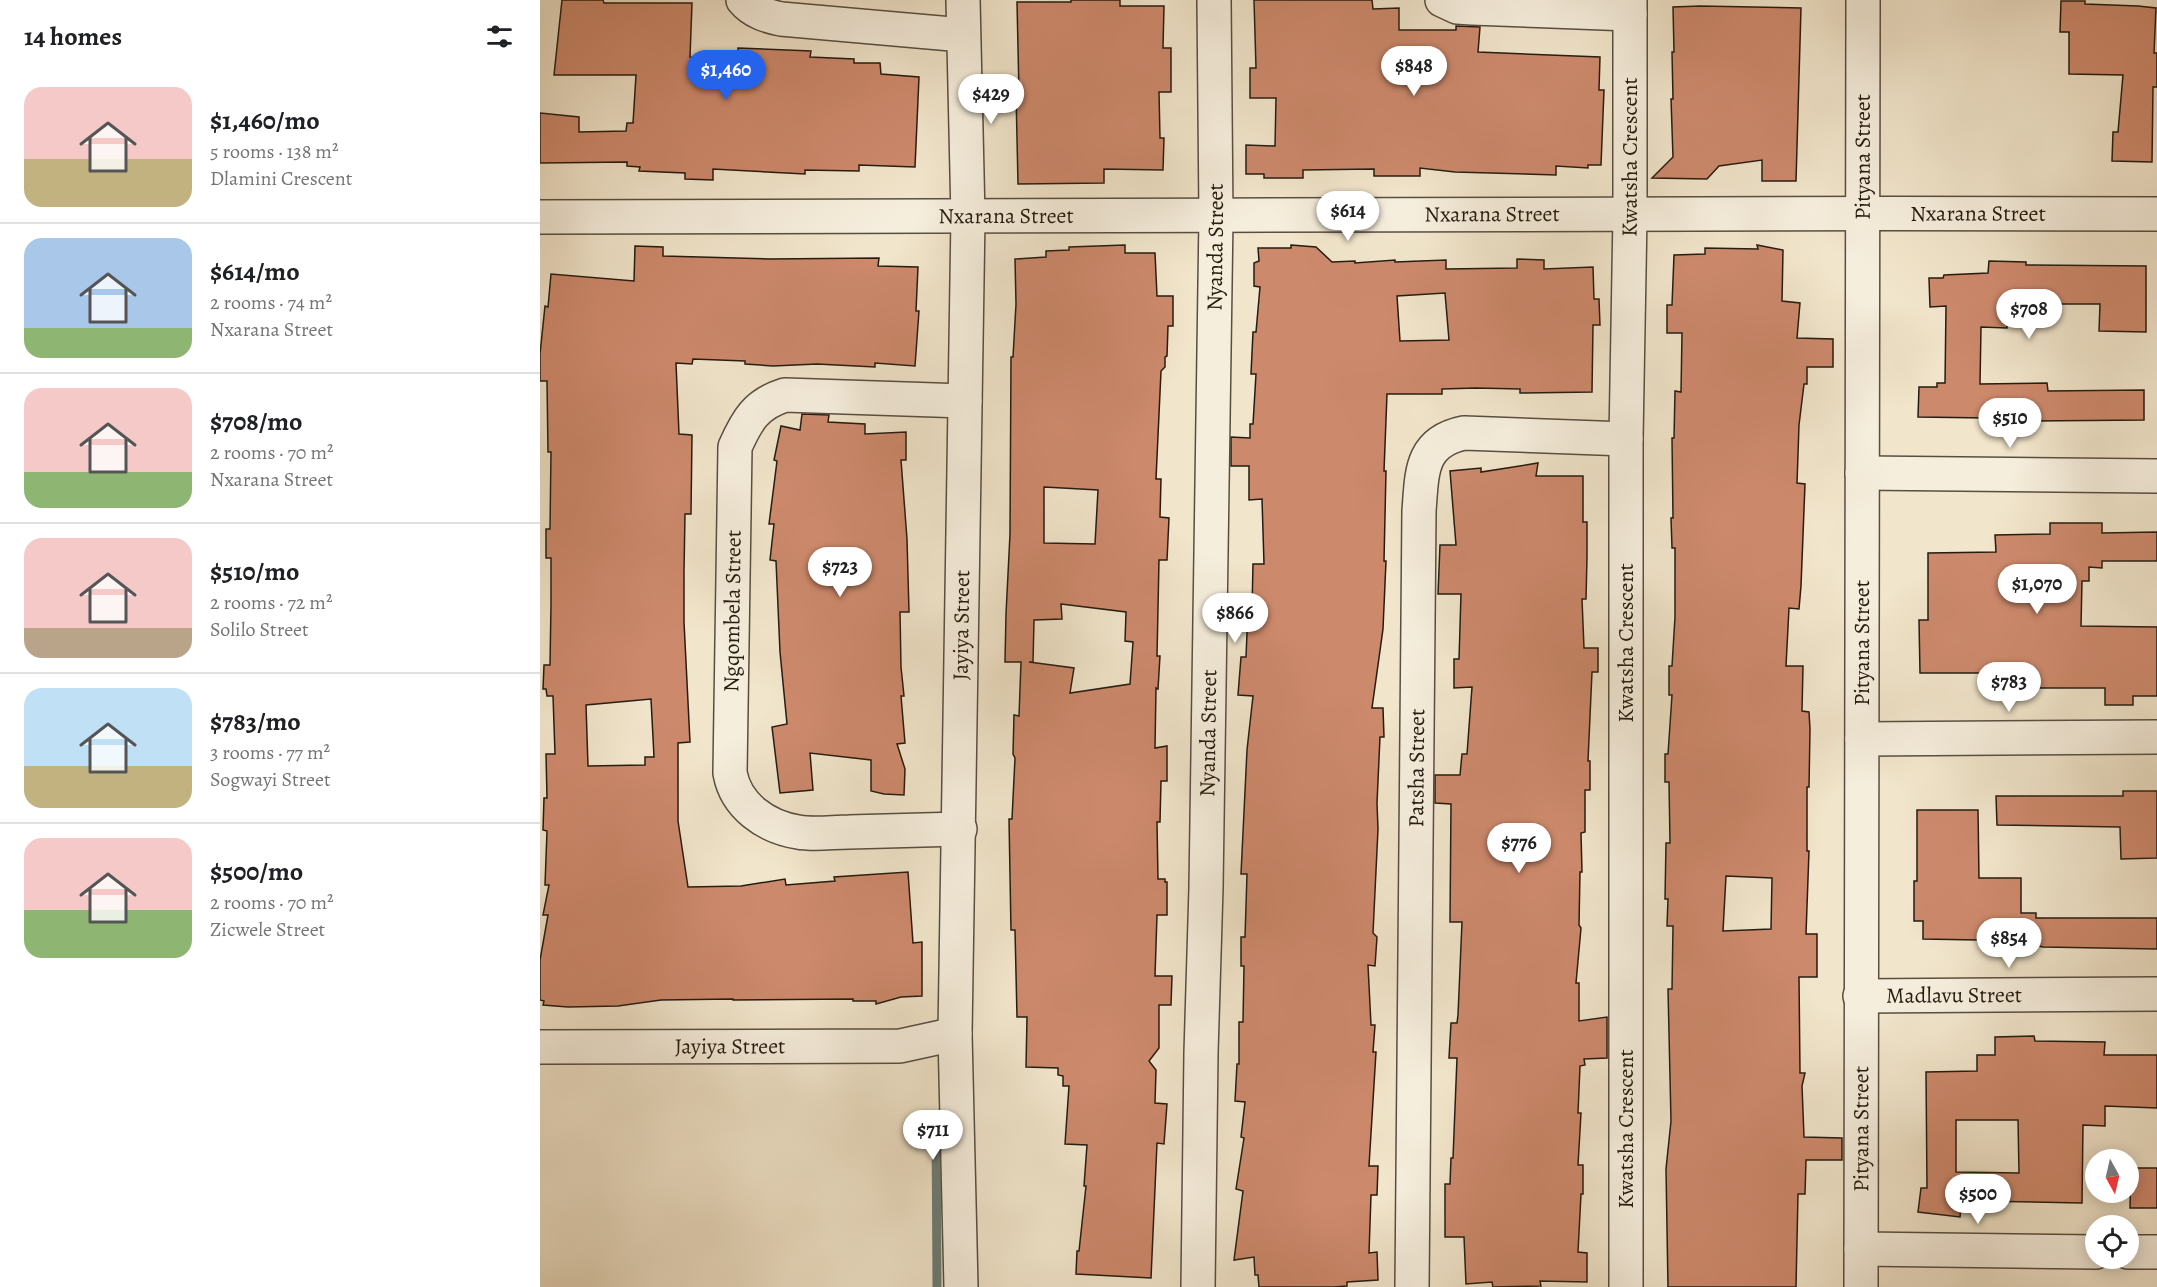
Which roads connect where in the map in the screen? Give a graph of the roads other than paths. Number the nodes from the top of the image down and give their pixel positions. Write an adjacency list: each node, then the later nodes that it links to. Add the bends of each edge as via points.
1 (743, 0): 7 (street, via 765,16 781,19)
2 (963, 0): 7 (street, Jayiya Street)
3 (1214, 0): 13 (street, Nyanda Street)
4 (1442, 0): 6 (street, via 1456,7 1495,9)
5 (1863, 0): 8 (street, Pityana Street)
6 (1630, 7): 10 (street, Kwatsha Crescent)
7 (963, 35): 12 (street, Jayiya Street)
8 (1862, 213): 9 (street, Nxarana Street); 10 (street, Nxarana Street); 16 (street, Pityana Street)
9 (2157, 214)
10 (1630, 215): 13 (street, Nxarana Street); 15 (street, Kwatsha Crescent)
11 (540, 217): 12 (street, Nxarana Street)
12 (968, 217): 13 (street, Nxarana Street); 14 (street, Jayiya Street)
13 (1216, 217): 30 (street, Nyanda Street)
14 (965, 401): 20 (street, Jayiya Street); 20 (street, Ngqombela Street, via 785,395 769,400 744,427 735,447 730,773 732,787 750,810 799,833)
15 (1626, 439): 31 (street, Patsha Street, via 1464,433 1447,436 1425,462 1419,511); 32 (street, Kwatsha Crescent)
16 (1862, 473): 17 (street); 19 (street, Pityana Street)
17 (2157, 476)
18 (2157, 737): 19 (street)
19 (1862, 739): 22 (street, Pityana Street)
20 (960, 830): 23 (street, Jayiya Street)
21 (2157, 994): 22 (street, Madlavu Street)
22 (1860, 996): 25 (street, Pityana Street)
23 (955, 1034): 24 (street, Jayiya Street, via 900,1046); 29 (street, Jayiya Street)
24 (540, 1047)
25 (1861, 1249): 26 (street); 33 (street, Pityana Street)
26 (2085, 1251)
27 (2139, 1252): 28 (street)
28 (2157, 1252)
29 (961, 1287)
30 (1198, 1287)
31 (1412, 1287)
32 (1626, 1287)
33 (1861, 1287)

